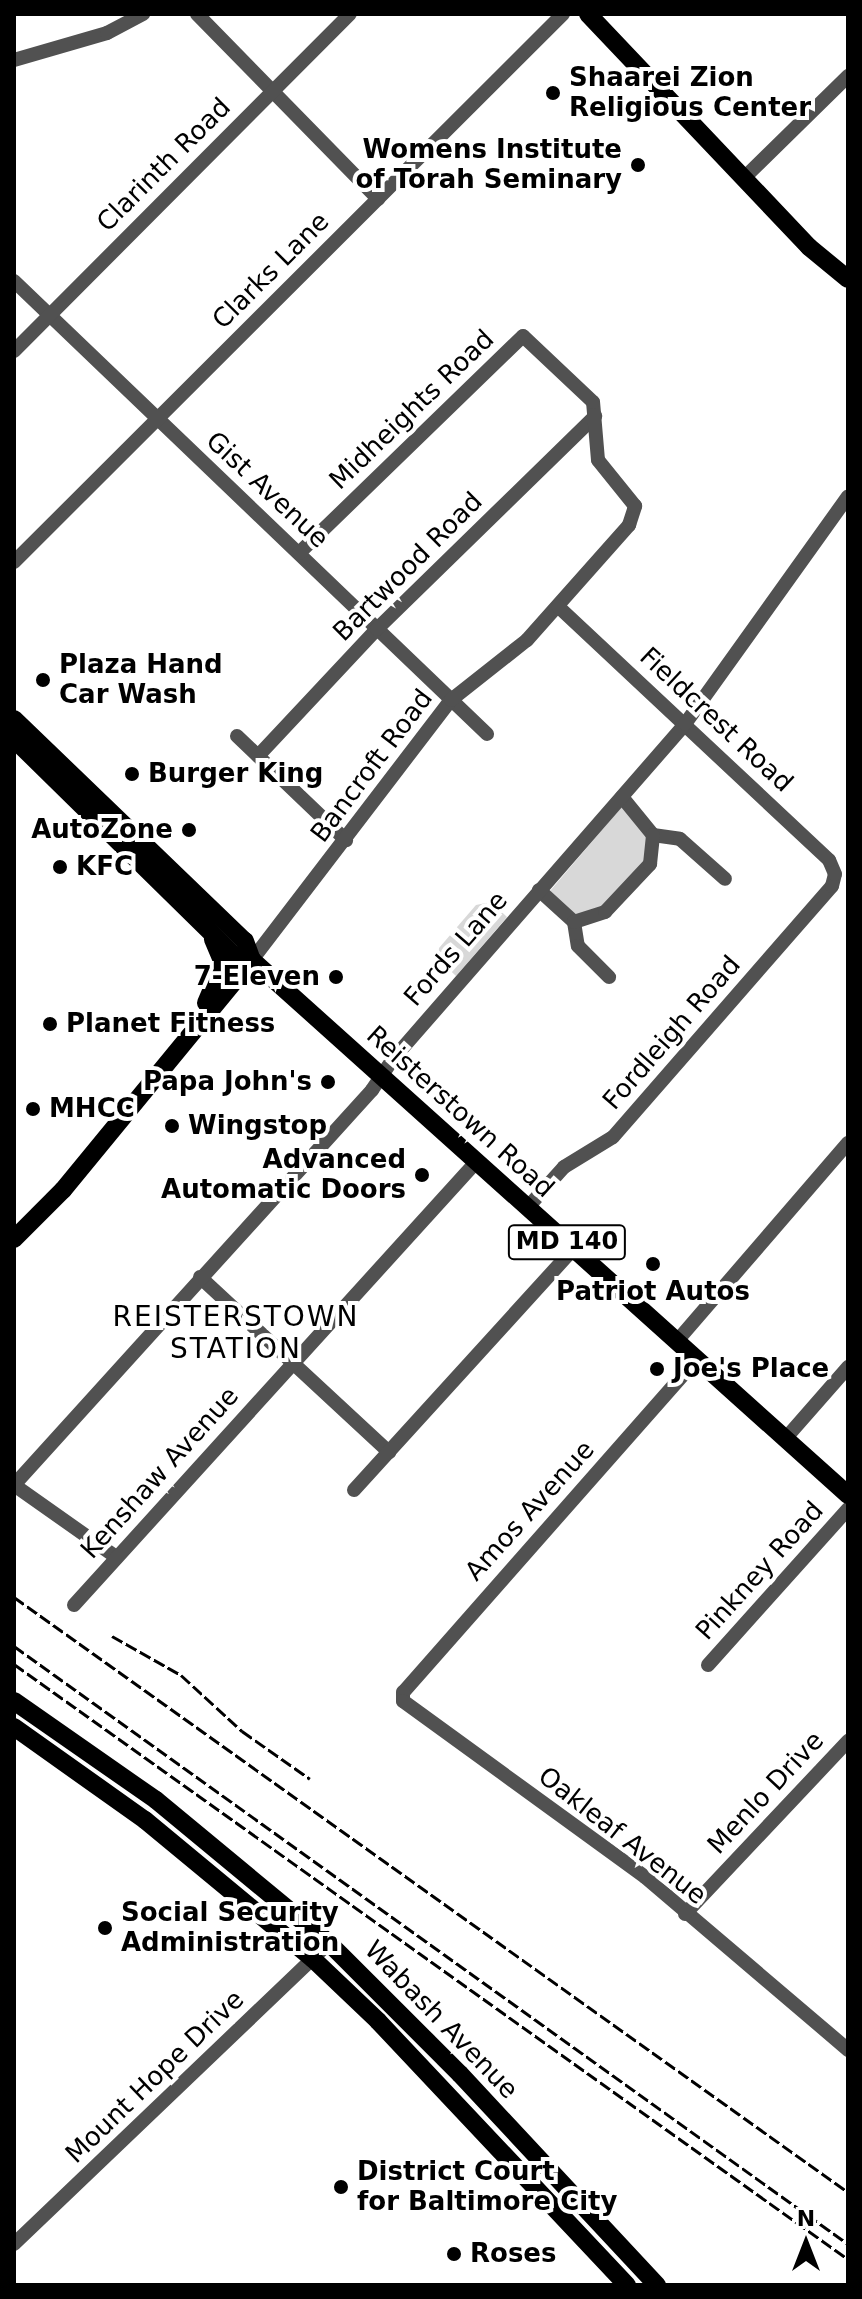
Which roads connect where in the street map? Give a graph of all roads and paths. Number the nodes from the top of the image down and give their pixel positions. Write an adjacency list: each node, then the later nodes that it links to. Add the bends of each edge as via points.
1 (143, 14): 6 (street, via 107,33)
2 (197, 14): 8 (street)
3 (350, 14): 8 (street, Clarinth Road)
4 (563, 14): 10 (street, Clarks Lane)
5 (588, 14): 9 (main road)
6 (14, 60)
7 (848, 76): 9 (street)
8 (271, 92): 10 (street); 13 (street, Clarinth Road)
9 (744, 178): 11 (main road, via 809,247)
10 (378, 199): 16 (street, Clarks Lane)
11 (848, 279)
12 (14, 281): 13 (street, Gist Avenue)
13 (49, 313): 14 (street, Clarinth Road); 16 (street, Gist Avenue)
14 (14, 351)
15 (595, 416): 18 (street, Midheights Road, via 589,397 523,336); 20 (street, Bancroft Road, via 598,460 635,506 629,525); 21 (street, Bartwood Road)
16 (156, 419): 18 (street, Gist Avenue); 19 (street, Clarks Lane)
17 (848, 496): 24 (street, Fords Lane)
18 (299, 553): 21 (street, Gist Avenue)
19 (14, 562)
20 (558, 606): 22 (street, Bancroft Road, via 527,640); 24 (street, Fieldcrest Road)
21 (377, 629): 22 (street, Gist Avenue); 29 (street, Bartwood Road)
22 (451, 700): 25 (street, Gist Avenue); 33 (street, Bancroft Road)
23 (14, 719): 30 (main road, Reisterstown Road / MD 140)
24 (685, 724): 31 (street, Fords Lane); 34 (street, Fieldcrest Road, via 829,860)
25 (487, 734)
26 (237, 736): 29 (street)
27 (14, 739): 28 (main road, Reisterstown Road / MD 140)
28 (30, 755): 30 (main road, via 69,782); 36 (main road, Reisterstown Road / MD 140)
29 (258, 756): 33 (street)
30 (78, 781): 39 (main road, Reisterstown Road / MD 140, via 245,941)
31 (622, 797): 32 (street); 37 (street, Fords Lane)
32 (653, 835): 35 (street, via 680,839); 38 (street, via 650,864 605,912)
33 (346, 840): 39 (street, Bancroft Road)
34 (835, 874): 45 (street, Fordleigh Road, via 832,886 613,1137 564,1167)
35 (725, 879)
36 (161, 881): 39 (main road, Reisterstown Road / MD 140, via 234,955); 41 (main road, via 223,958)
37 (539, 890): 38 (street); 42 (street, Fords Lane)
38 (574, 922): 40 (street, via 578,946)
39 (252, 960): 41 (main road); 42 (main road, Reisterstown Road / MD 140)
40 (609, 977)
41 (197, 1024): 46 (main road, via 55,1200)
42 (381, 1075): 44 (main road, Reisterstown Road / MD 140); 48 (street, Fords Lane)
43 (848, 1143): 49 (street)
44 (477, 1161): 45 (main road, Reisterstown Road / MD 140); 51 (street, Kenshaw Avenue)
45 (528, 1207): 47 (main road, Reisterstown Road / MD 140)
46 (14, 1239)
47 (574, 1248): 49 (main road, Reisterstown Road / MD 140); 54 (street)
48 (200, 1277): 51 (street); 55 (street, Fords Lane)
49 (677, 1341): 50 (main road, Reisterstown Road / MD 140)
50 (697, 1359): 53 (main road, Reisterstown Road / MD 140); 62 (street, Amos Avenue)
51 (292, 1362): 54 (street); 59 (street, Kenshaw Avenue)
52 (848, 1367): 53 (street)
53 (785, 1439): 57 (main road, Reisterstown Road / MD 140)
54 (389, 1452): 56 (street)
55 (14, 1485): 59 (street)
56 (354, 1490)
57 (848, 1495)
58 (848, 1509): 61 (street, Pinkney Road)
59 (116, 1557): 60 (street, Kenshaw Avenue)
60 (74, 1605)
61 (708, 1665)
62 (402, 1697): 66 (street, Oakleaf Avenue, via 407,1707 629,1865)
63 (14, 1701): 67 (main road, Wabash Avenue, via 156,1800)
64 (14, 1727): 68 (main road, Wabash Avenue, via 167,1837)
65 (848, 1741): 66 (street, Menlo Drive)
66 (685, 1914): 69 (street, Oakleaf Avenue)
67 (329, 1943): 68 (street, Mount Hope Drive); 72 (main road, Wabash Avenue)
68 (313, 1959): 70 (street, Mount Hope Drive); 71 (main road, Wabash Avenue)
69 (848, 2050)
70 (14, 2244)
71 (627, 2285)
72 (657, 2285)

